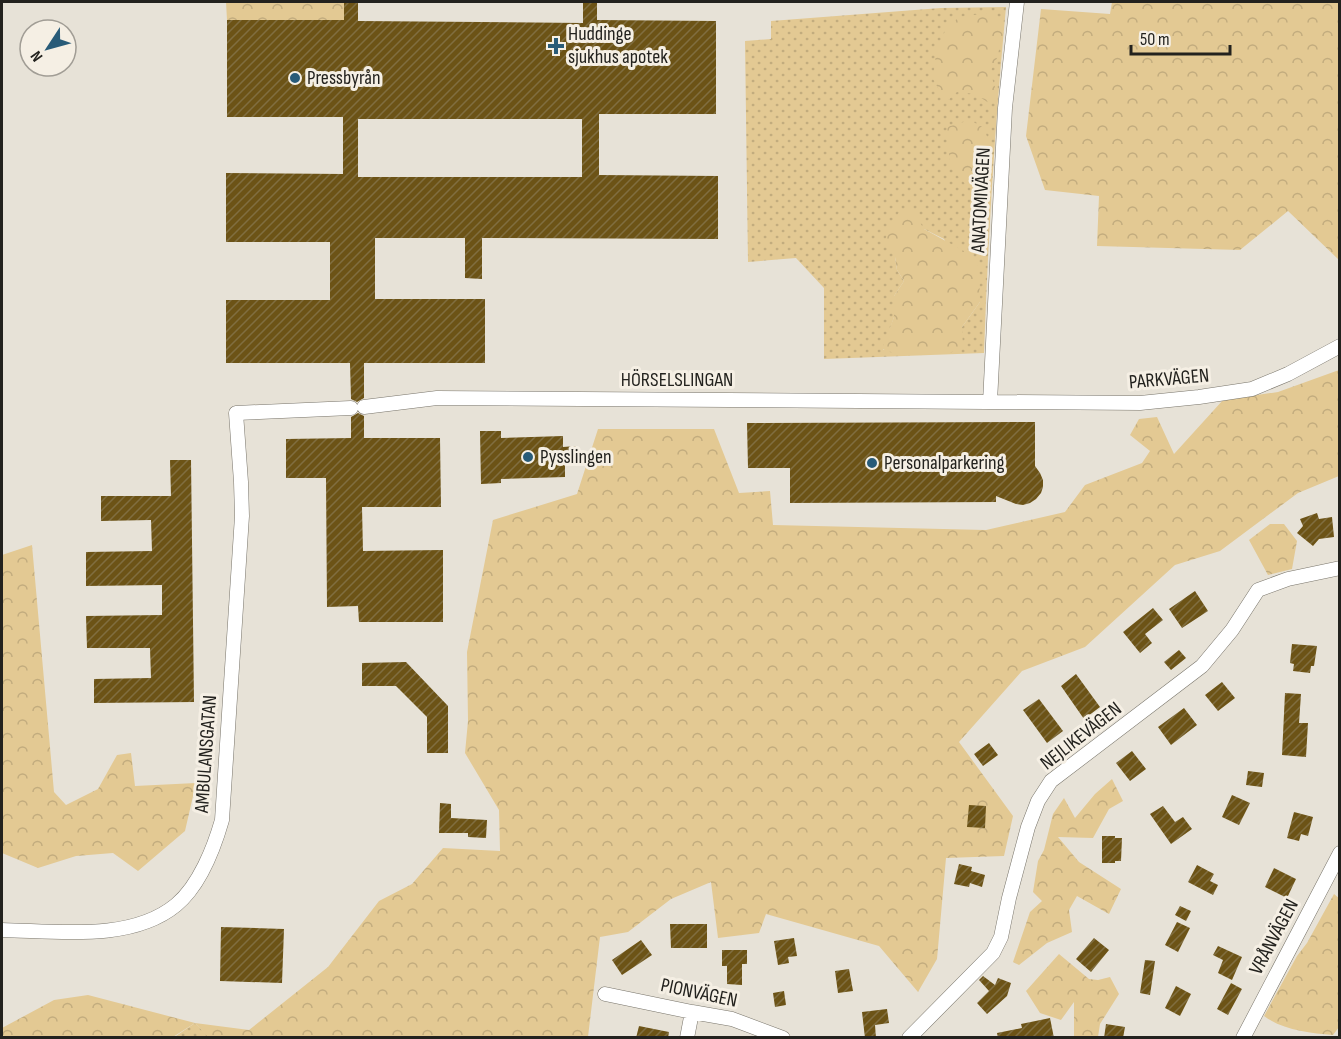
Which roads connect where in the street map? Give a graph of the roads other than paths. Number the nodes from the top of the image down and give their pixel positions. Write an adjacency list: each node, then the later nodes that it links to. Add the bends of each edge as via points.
1 (1017, 2): 3 (street, ANATOMIVÄGEN, via 1005,108)
2 (1340, 346): 3 (street, PARKVÄGEN, via 1252,389 1224,394 1140,403)
3 (990, 402): 4 (street, HÖRSELSLINGAN, via 437,398 357,407)
4 (236, 413): 7 (street, AMBULANSGATAN, via 242,516 222,820 214,845 193,886 158,917 113,931)
5 (1340, 568): 12 (street, NEJLIKEVÄGEN, via 1258,590 1202,666 1051,781 1028,827 1001,937 993,953)
6 (1340, 854): 13 (street, VRÅNVÄGEN)
7 (2, 930)
8 (605, 994): 9 (street, PIONVÄGEN)
9 (692, 1012): 10 (street); 11 (street, PIONVÄGEN, via 732,1019)
10 (687, 1038)
11 (783, 1038)
12 (909, 1038)
13 (1243, 1038)

